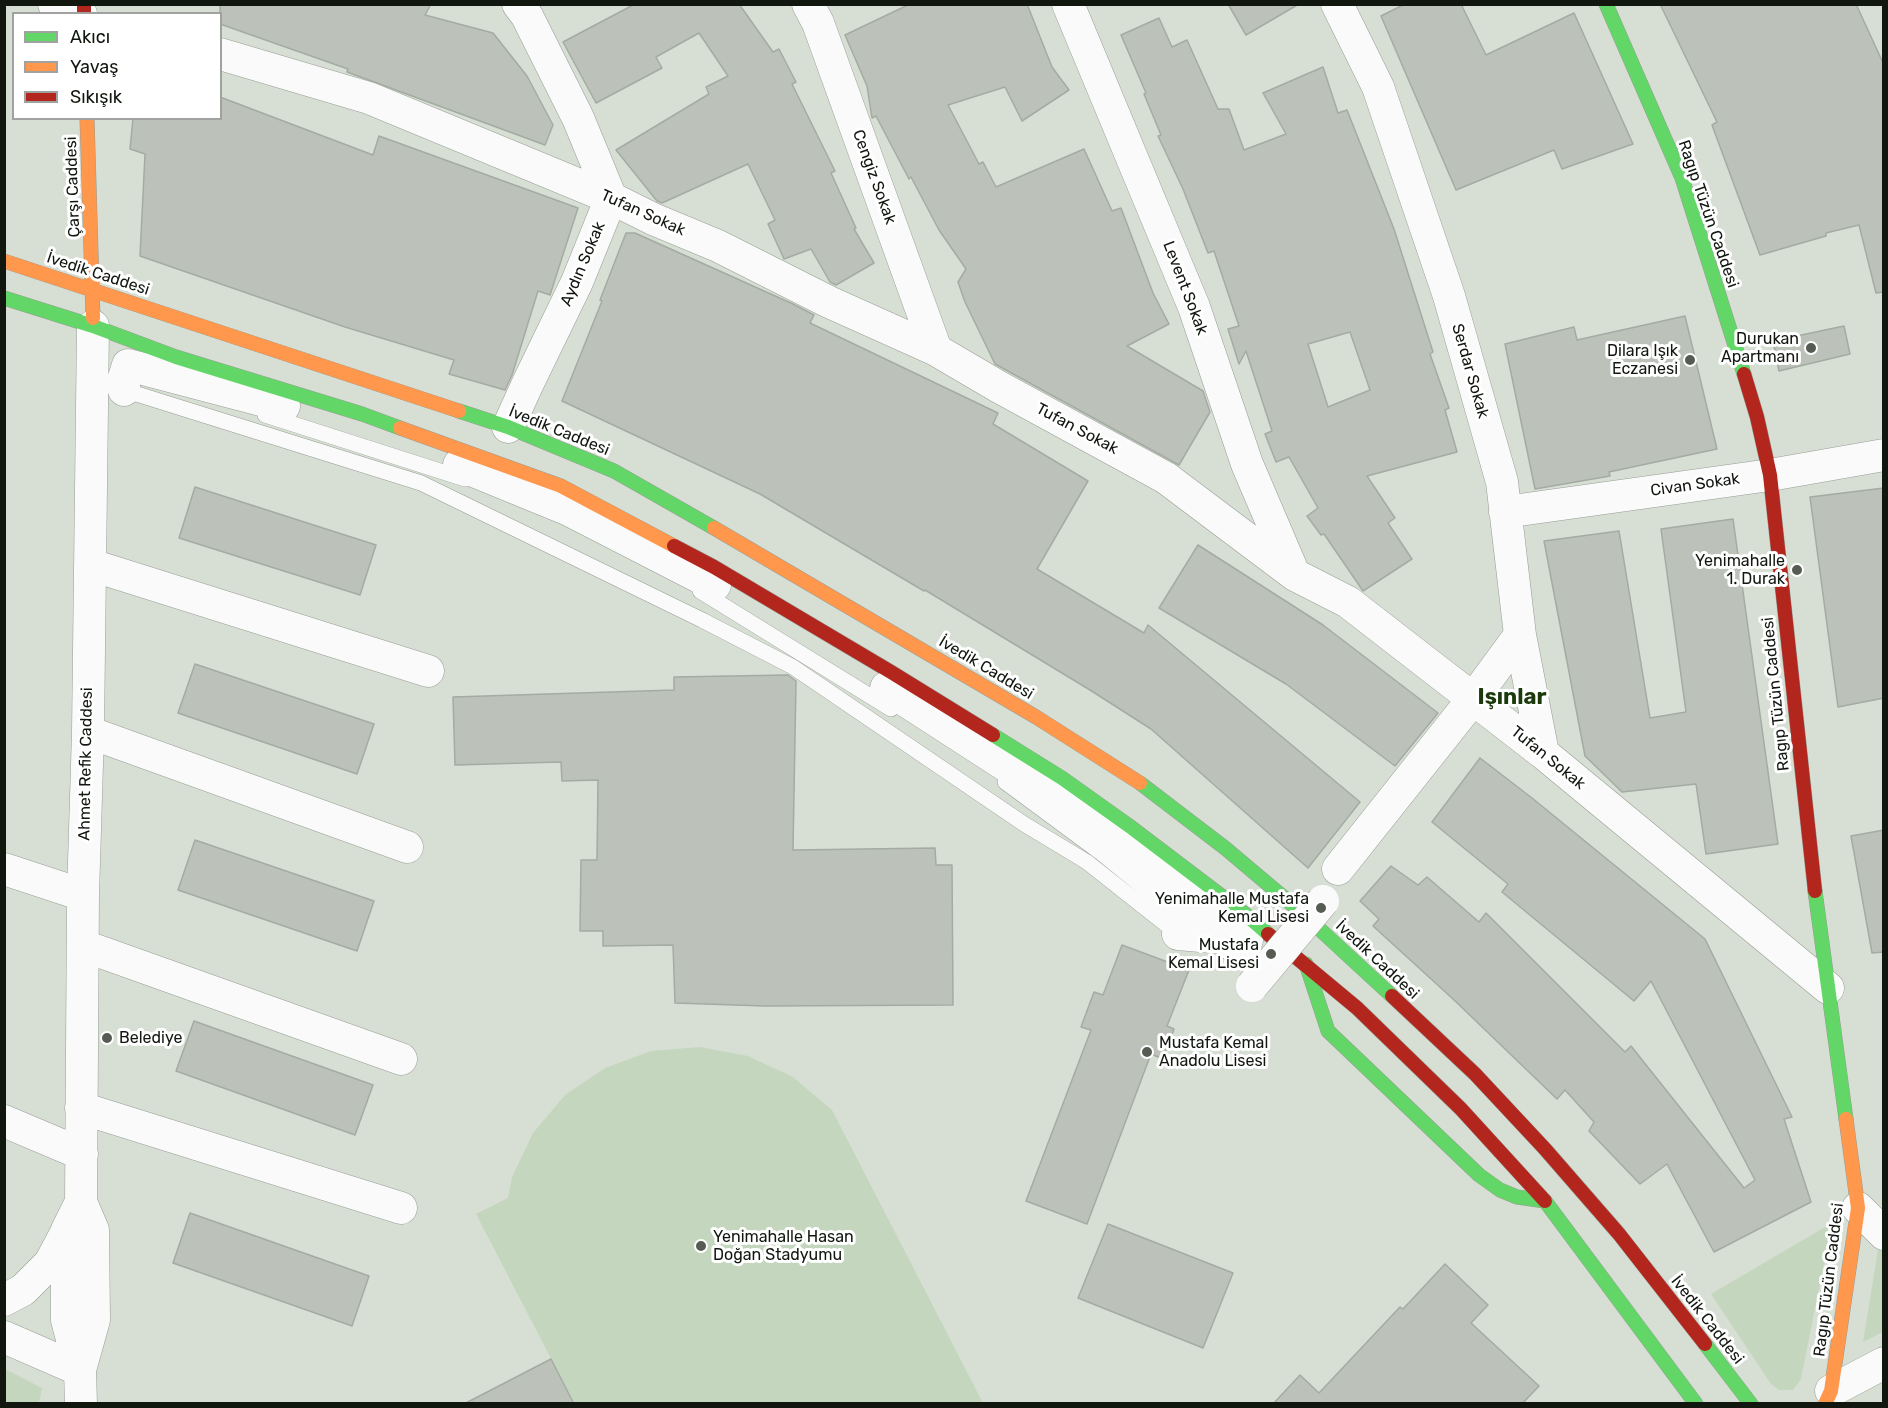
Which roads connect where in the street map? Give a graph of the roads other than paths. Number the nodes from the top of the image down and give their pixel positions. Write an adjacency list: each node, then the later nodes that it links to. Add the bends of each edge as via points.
1 (54, 4): 7 (street)
2 (518, 4): 10 (street, via 578,118)
3 (808, 4): 15 (street, Cengiz Sokak)
4 (1068, 4): 24 (street, Levent Sokak, via 1194,307 1247,464)
5 (1337, 4): 22 (street, Serdar Sokak, via 1378,87 1449,296 1502,482)
6 (1606, 4): 21 (main road, Ragıp Tüzün Caddesi, via 1682,178 1757,417)
7 (76, 12)
8 (222, 55): 10 (street, Tufan Sokak, via 369,98)
9 (87, 120): 12 (main road, Çarşı Caddesi)
10 (611, 198): 15 (street, Tufan Sokak); 19 (street, Aydın Sokak, via 577,282)
11 (4, 261): 12 (main road, İvedik Caddesi)
12 (93, 290): 14 (main road, Çarşı Caddesi); 19 (main road, İvedik Caddesi)
13 (4, 298): 14 (main road)
14 (93, 326): 16 (main road); 23 (street, Ahmet Refik Caddesi)
15 (936, 350): 24 (street, Tufan Sokak, via 1166,478)
16 (176, 357): 17 (lane); 37 (main road, via 362,414 561,486 714,567 1062,778)
17 (200, 383): 18 (street, via 128,365); 35 (lane, via 217,400 459,476 529,504 687,582 990,772 1101,853); 35 (street, via 332,418 482,474 568,510 750,604 1036,785 1137,855 1247,940)
18 (124, 390): 35 (lane, via 422,483 702,620 793,667 1024,824 1087,861)
19 (508, 427): 57 (main road, İvedik Caddesi, via 614,471 827,593 1140,783 1225,848 1301,912 1475,1074 1619,1234)
20 (1884, 455): 21 (street, Civan Sokak)
21 (1770, 475): 22 (street, Civan Sokak); 39 (main road, Ragıp Tüzün Caddesi, via 1807,830)
22 (1505, 512): 25 (street, Serdar Sokak)
23 (90, 565): 26 (street); 28 (street, Ahmet Refik Caddesi)
24 (1295, 575): 27 (street, Tufan Sokak, via 1348,602)
25 (1520, 635): 27 (street); 29 (street, Serdar Sokak)
26 (428, 671)
27 (1473, 699): 29 (street, Tufan Sokak); 32 (street)
28 (88, 732): 30 (street); 33 (street, Ahmet Refik Caddesi)
29 (1543, 753): 39 (street, Tufan Sokak)
30 (407, 847)
31 (4, 869): 33 (street)
32 (1338, 869)
33 (83, 895): 36 (street, Ahmet Refik Caddesi)
34 (1323, 902): 38 (street, bridge)
35 (1191, 935): 37 (lane, via 1229,953)
36 (84, 946): 40 (street); 41 (street, Ahmet Refik Caddesi)
37 (1306, 964): 44 (main road, via 1461,1108); 44 (main road, via 1328,1031 1479,1175 1517,1197)
38 (1252, 986)
39 (1828, 988): 47 (main road, Ragıp Tüzün Caddesi)
40 (401, 1059)
41 (81, 1108): 43 (street, Ahmet Refik Caddesi); 46 (street)
42 (4, 1121): 43 (street)
43 (82, 1154): 45 (street, Ahmet Refik Caddesi)
44 (1545, 1201): 56 (main road)
45 (81, 1202): 48 (street, Ahmet Refik Caddesi); 53 (street, Ahmet Refik Caddesi, via 93,1230 94,1320)
46 (401, 1208)
47 (1858, 1208): 49 (street); 54 (main road, Ragıp Tüzün Caddesi)
48 (67, 1230): 50 (street, via 50,1263 23,1290); 53 (street, Ahmet Refik Caddesi, via 67,1320)
49 (1884, 1234)
50 (4, 1300)
51 (4, 1337): 53 (street)
52 (1884, 1364): 54 (street)
53 (80, 1370): 55 (street, Ahmet Refik Caddesi)
54 (1828, 1397)
55 (81, 1404)
56 (1696, 1404)
57 (1751, 1404)

